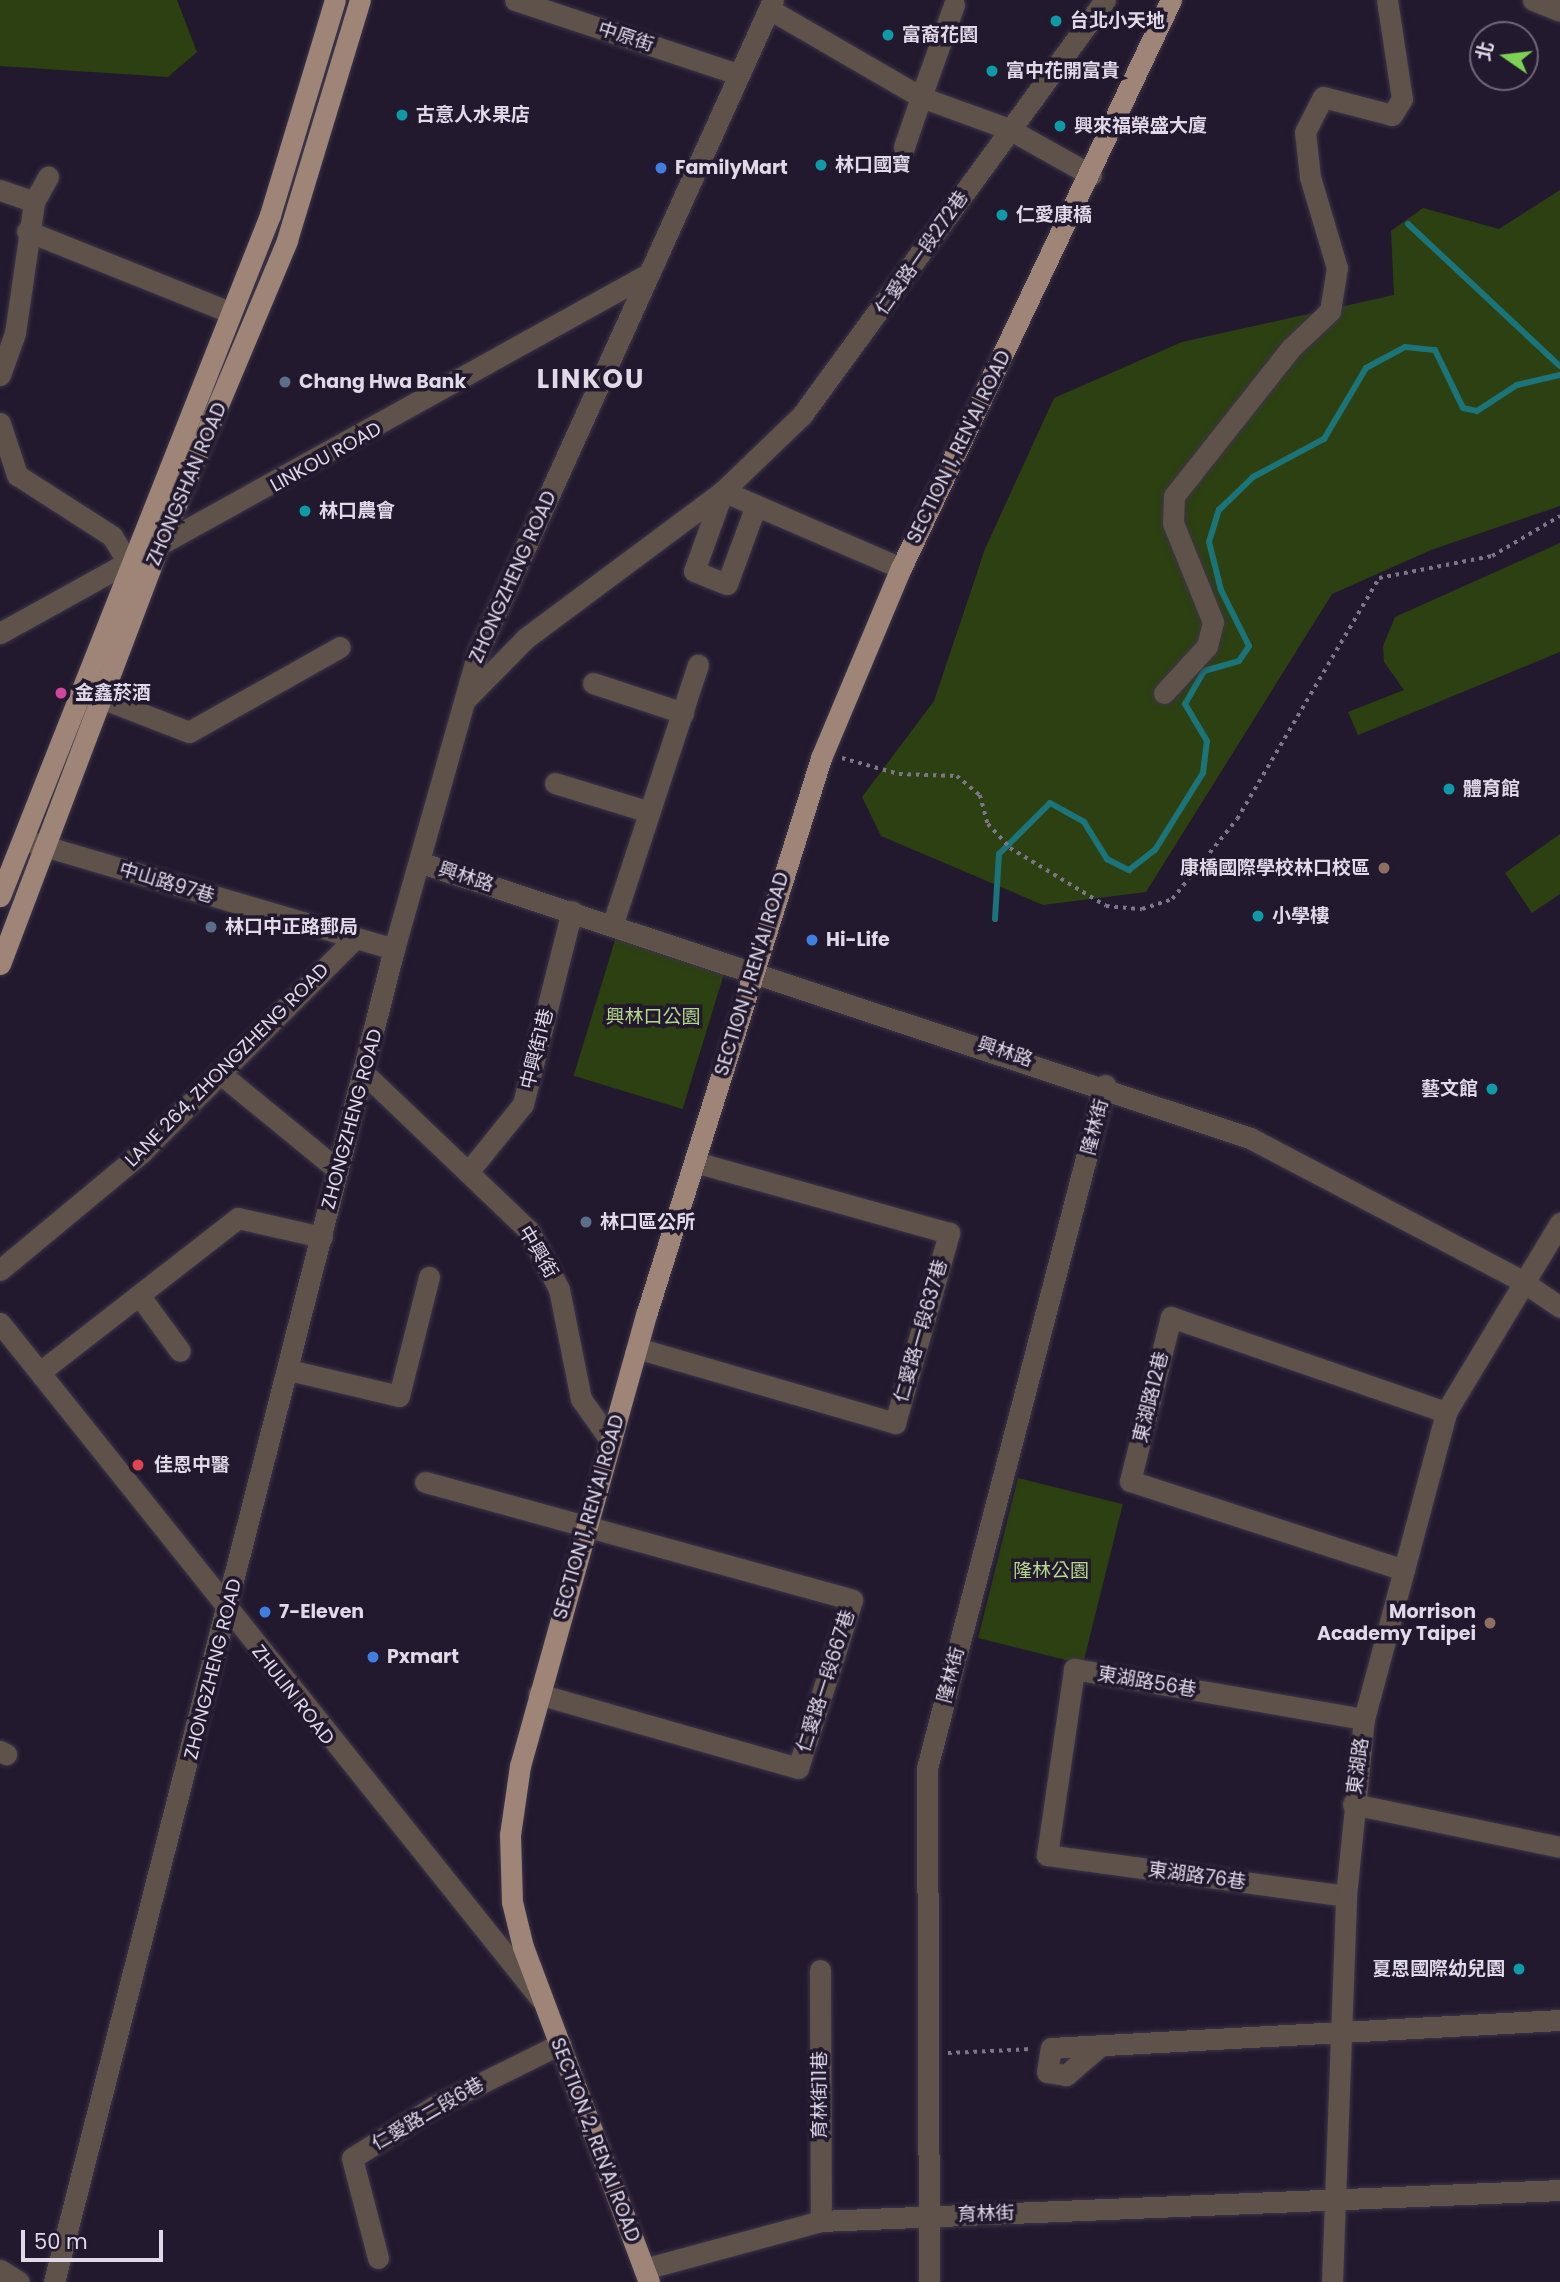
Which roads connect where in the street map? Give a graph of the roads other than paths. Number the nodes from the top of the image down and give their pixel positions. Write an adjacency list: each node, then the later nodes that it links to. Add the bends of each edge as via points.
1 (335, 0): 21 (main road, ZHONGSHAN ROAD, via 270,215)
2 (360, 0): 26 (main road, ZHONGSHAN ROAD, via 287,240)
3 (515, 0): 11 (street, 中原街)
4 (1105, 0): 13 (street, 仁愛路一段272巷)
5 (1171, 0): 15 (main road, SECTION 1, REN'AI ROAD)
6 (1387, 0): 33 (street, via 1402,99 1392,116 1323,97 1305,132 1310,177 1337,268 1329,312 1292,348 1174,496 1173,523 1213,622 1207,646)
7 (1533, 0): 10 (street)
8 (771, 5): 11 (street, ZHONGZHENG ROAD); 12 (street)
9 (954, 5): 12 (street)
10 (1560, 11)
11 (737, 74): 20 (street, ZHONGZHENG ROAD)
12 (921, 97): 13 (street); 14 (street)
13 (1009, 129): 15 (street); 24 (street, 仁愛路一段272巷, via 817,396)
14 (904, 147)
15 (1091, 175): 28 (main road, SECTION 1, REN'AI ROAD)
16 (48, 177): 18 (street)
17 (0, 190): 18 (street)
18 (34, 202): 19 (street)
19 (27, 231): 21 (street); 22 (street, via 15,333)
20 (649, 274): 26 (street, LINKOU ROAD); 35 (street, ZHONGZHENG ROAD, via 478,652)
21 (230, 312): 27 (main road, ZHONGSHAN ROAD)
22 (0, 375)
23 (0, 423): 27 (street, via 17,475 111,536)
24 (723, 491): 25 (street); 25 (street, via 694,571 727,584); 35 (street, 仁愛路一段272巷, via 526,638)
25 (756, 505): 28 (street)
26 (158, 550): 27 (street, LINKOU ROAD); 34 (main road, ZHONGSHAN ROAD)
27 (128, 563): 29 (street, LINKOU ROAD); 39 (main road, ZHONGSHAN ROAD)
28 (901, 568): 48 (main road, SECTION 1, REN'AI ROAD, via 824,753)
29 (0, 633)
30 (340, 647): 34 (street, via 189,732)
31 (698, 665): 36 (street)
32 (593, 683): 36 (street)
33 (1164, 693)
34 (101, 698): 40 (main road, ZHONGSHAN ROAD)
35 (462, 704): 41 (street, ZHONGZHENG ROAD)
36 (683, 713): 38 (street)
37 (555, 783): 38 (street)
38 (649, 812): 44 (street)
39 (22, 840): 40 (street, 中山路97巷); 42 (main road, ZHONGSHAN ROAD)
40 (45, 847): 45 (street, 中山路97巷); 47 (main road, ZHONGSHAN ROAD)
41 (422, 863): 43 (street, 興林路); 46 (street, ZHONGZHENG ROAD)
42 (0, 896)
43 (572, 911): 44 (street, 興林路); 54 (street, 中興街1巷, via 523,1104)
44 (612, 923): 48 (street, 興林路)
45 (354, 939): 46 (street, 中山路97巷); 49 (street, LANE 264, ZHONGZHENG ROAD)
46 (394, 949): 50 (street, ZHONGZHENG ROAD)
47 (0, 964)
48 (752, 968): 51 (street, 興林路); 52 (main road, SECTION 1, REN'AI ROAD)
49 (222, 1075): 53 (street); 57 (street, LANE 264, ZHONGZHENG ROAD, via 142,1152)
50 (366, 1075): 53 (street, ZHONGZHENG ROAD); 54 (street, 中興街)
51 (1105, 1085): 59 (street, 興林路, via 1250,1138); 87 (street, 隆林街, via 927,1768)
52 (695, 1162): 63 (main road, SECTION 1, REN'AI ROAD); 63 (street, 仁愛路一段637巷, via 949,1233 895,1423)
53 (338, 1170): 56 (street, ZHONGZHENG ROAD)
54 (469, 1171): 68 (street, 中興街, via 529,1231 559,1289 581,1399)
55 (1560, 1223): 59 (street, 東湖路)
56 (322, 1237): 60 (street, via 238,1218); 65 (street, ZHONGZHENG ROAD)
57 (0, 1270)
58 (429, 1278): 65 (street, via 399,1396)
59 (1522, 1281): 61 (street, 興林路); 67 (street, 東湖路)
60 (139, 1295): 64 (street); 66 (street)
61 (1560, 1307)
62 (0, 1323): 66 (street, ZHULIN ROAD)
63 (636, 1348): 68 (main road, SECTION 1, REN'AI ROAD)
64 (180, 1351)
65 (289, 1370): 72 (street, ZHONGZHENG ROAD)
66 (40, 1372): 72 (street, ZHULIN ROAD)
67 (1446, 1412): 71 (street, 東湖路); 71 (street, 東湖路12巷, via 1171,1317 1130,1481)
68 (611, 1441): 70 (main road, SECTION 1, REN'AI ROAD)
69 (425, 1482): 70 (street)
70 (586, 1525): 73 (main road, SECTION 1, REN'AI ROAD); 73 (street, 仁愛路一段667巷, via 852,1600 798,1768)
71 (1404, 1570): 74 (street, 東湖路)
72 (228, 1612): 80 (street, ZHULIN ROAD); 93 (street, ZHONGZHENG ROAD)
73 (538, 1694): 80 (main road, SECTION 1, REN'AI ROAD, via 510,1835 512,1902)
74 (1364, 1719): 75 (street, 東湖路); 77 (street, 東湖路56巷, via 1074,1669)
75 (1353, 1804): 76 (street); 78 (street, 東湖路)
76 (1560, 1847)
77 (1047, 1855): 78 (street, 東湖路76巷)
78 (1346, 1896): 82 (street, 東湖路)
79 (820, 1970): 88 (street, 育林街11巷)
80 (540, 1998): 83 (main road, SECTION 2, REN'AI ROAD)
81 (1560, 2020): 82 (street)
82 (1340, 2035): 84 (street); 86 (street, 東湖路)
83 (560, 2044): 89 (street, 仁愛路二段6巷, via 435,2106 352,2158); 91 (main road, SECTION 2, REN'AI ROAD)
84 (1051, 2048)
85 (1560, 2190): 86 (street, 育林街)
86 (1335, 2200): 87 (street, 育林街); 95 (street, 東湖路)
87 (930, 2217): 88 (street, 育林街); 94 (street, 隆林街)
88 (821, 2221): 91 (street, 育林街)
89 (378, 2258)
90 (0, 2270): 92 (street)
91 (646, 2276)
92 (19, 2282)
93 (54, 2282)
94 (929, 2282)
95 (1332, 2282)

